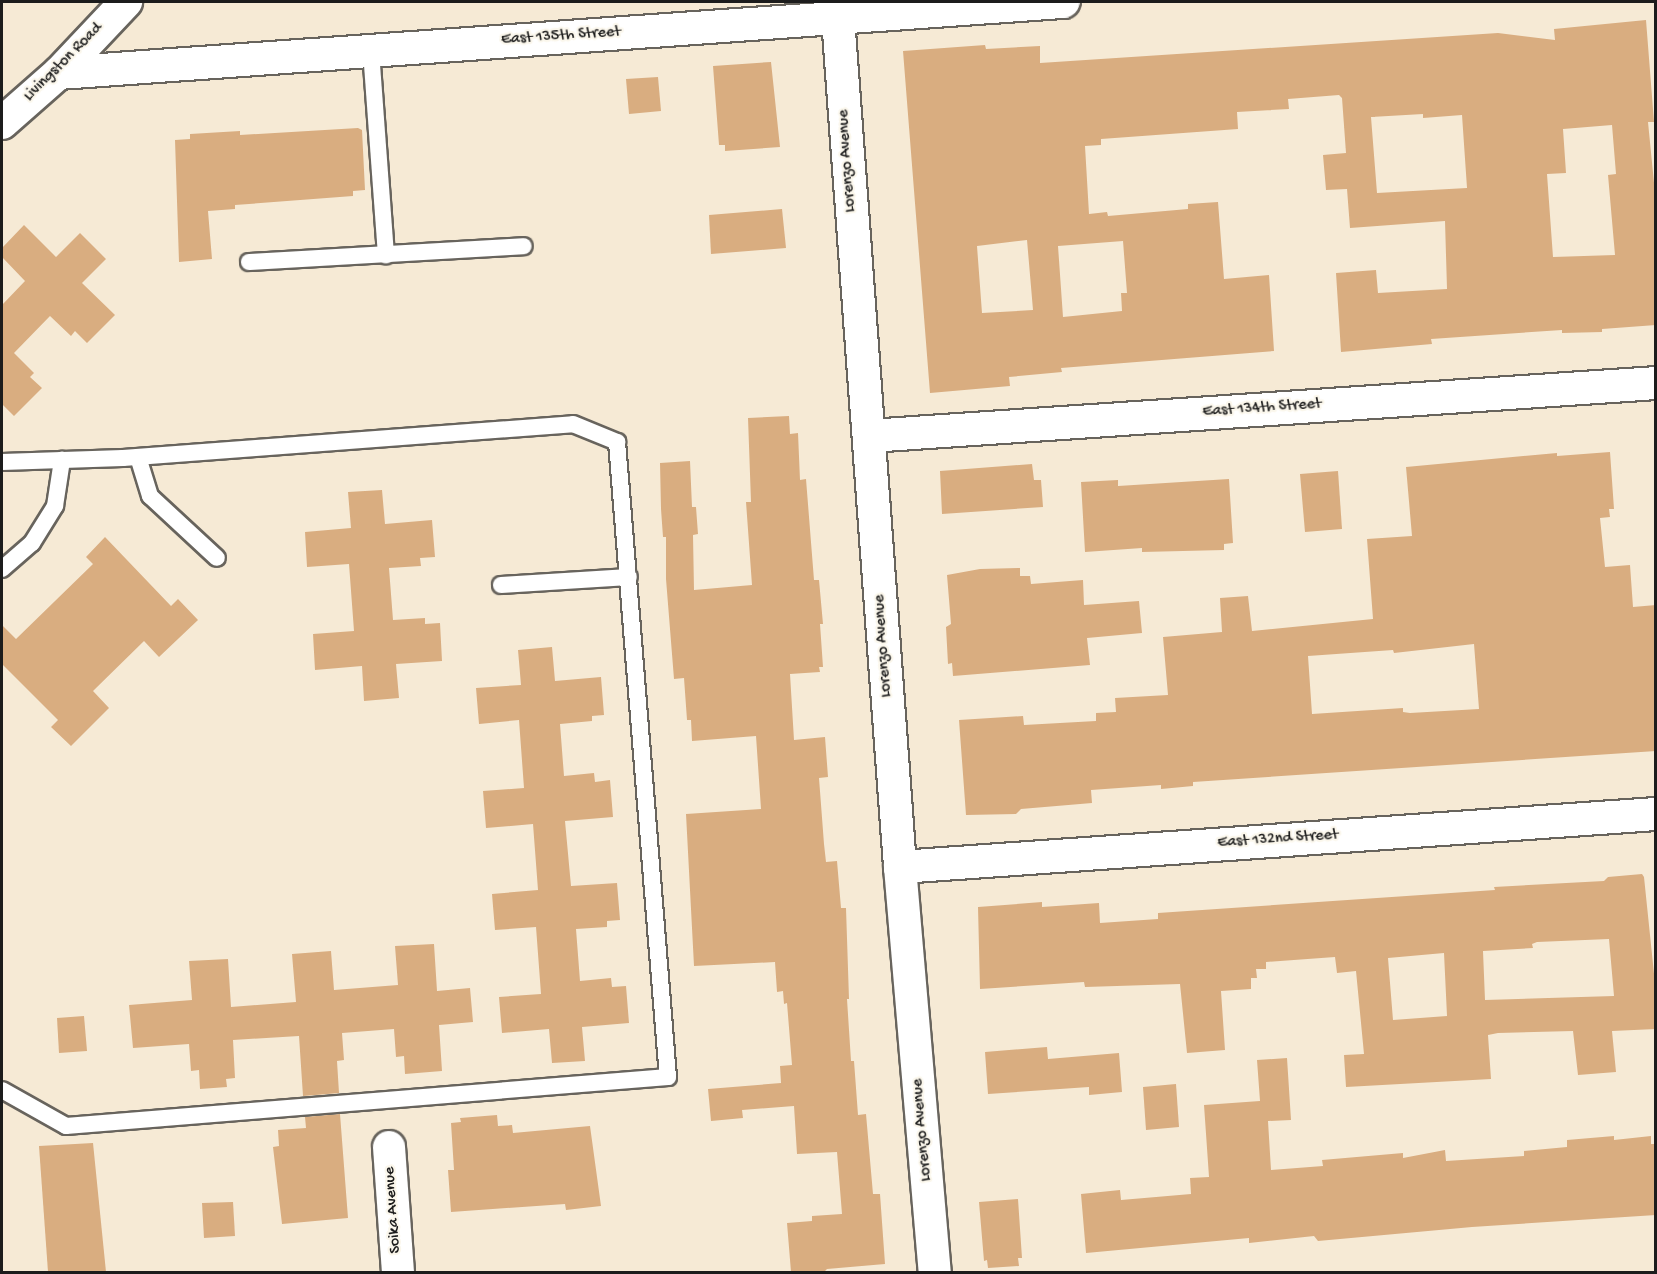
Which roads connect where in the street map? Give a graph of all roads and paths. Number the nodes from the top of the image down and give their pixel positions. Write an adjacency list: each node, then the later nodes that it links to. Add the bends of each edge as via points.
1 (126, 2): 5 (street, Livingston Road)
2 (1063, 2): 3 (street, East 135th Street)
3 (838, 18): 4 (street, East 135th Street); 11 (street, Lorenzo Avenue)
4 (371, 51): 5 (street, East 135th Street); 8 (lane)
5 (59, 73): 6 (street, Livingston Road)
6 (2, 123)
7 (524, 246): 8 (lane)
8 (386, 255): 9 (lane)
9 (249, 262)
10 (1656, 383): 11 (street, East 134th Street)
11 (869, 436): 20 (street, Lorenzo Avenue)
12 (138, 456): 13 (lane); 15 (lane, via 150,496); 17 (lane, via 573,424 617,442)
13 (62, 460): 14 (lane); 16 (lane, via 55,506 32,543)
14 (2, 462)
15 (217, 558)
16 (2, 569)
17 (629, 577): 18 (lane); 21 (lane, via 668,1077 66,1126)
18 (501, 585)
19 (1656, 814): 20 (street, East 132nd Street)
20 (900, 867): 24 (street, Lorenzo Avenue)
21 (2, 1090)
22 (389, 1147): 23 (street, Soika Avenue)
23 (398, 1272)
24 (935, 1272)

